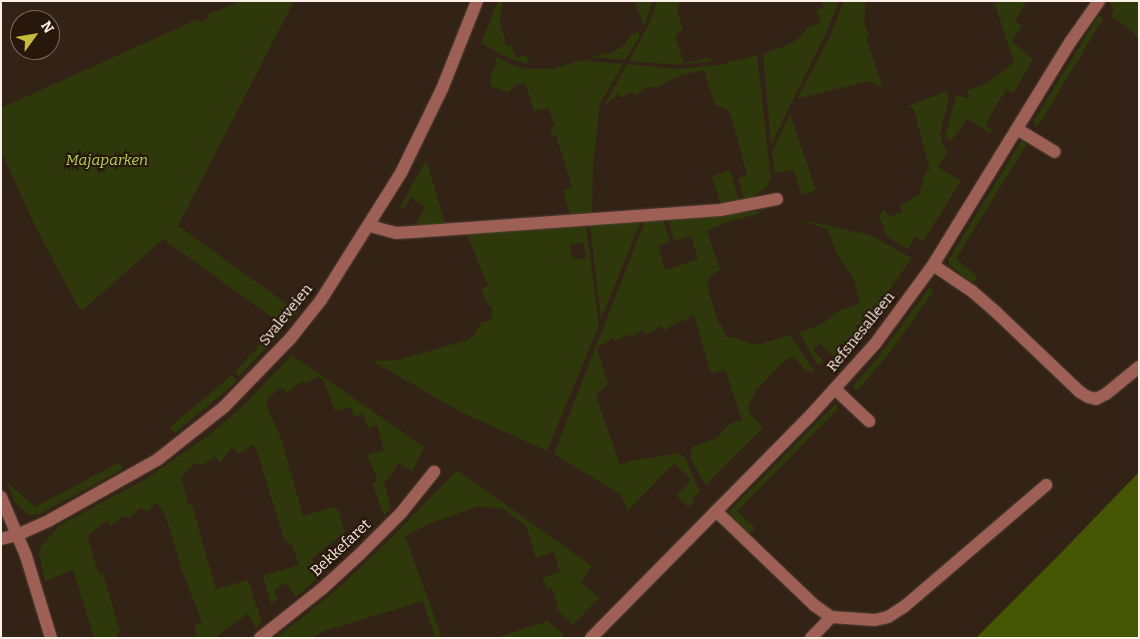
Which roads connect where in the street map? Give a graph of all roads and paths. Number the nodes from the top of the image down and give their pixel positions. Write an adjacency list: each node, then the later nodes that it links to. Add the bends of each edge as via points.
1 (477, 1): 6 (street, Svaleveien, via 442,89 401,173)
2 (1099, 1): 3 (street, Refsnesalleen)
3 (1017, 128): 4 (street); 7 (street, Refsnesalleen)
4 (1055, 152)
5 (777, 199): 6 (street, via 720,210 413,232 396,233)
6 (370, 226): 15 (street, Svaleveien, via 321,300 290,339 224,407 157,460 66,512)
7 (933, 265): 8 (street, via 998,313 1088,397 1096,399 1106,394); 9 (street, Refsnesalleen, via 875,344)
8 (1139, 367)
9 (835, 389): 10 (street); 14 (street, Refsnesalleen)
10 (869, 421)
11 (434, 472): 19 (street, Bekkefaret, via 401,513 360,554)
12 (1046, 485): 17 (street, via 888,617 864,620)
13 (1, 497): 15 (street)
14 (716, 511): 17 (street, via 814,605); 20 (street, Refsnesalleen)
15 (17, 534): 16 (street, Svaleveien); 18 (street)
16 (1, 538)
17 (831, 617): 21 (street)
18 (51, 638)
19 (260, 638)
20 (591, 638)
21 (810, 638)

